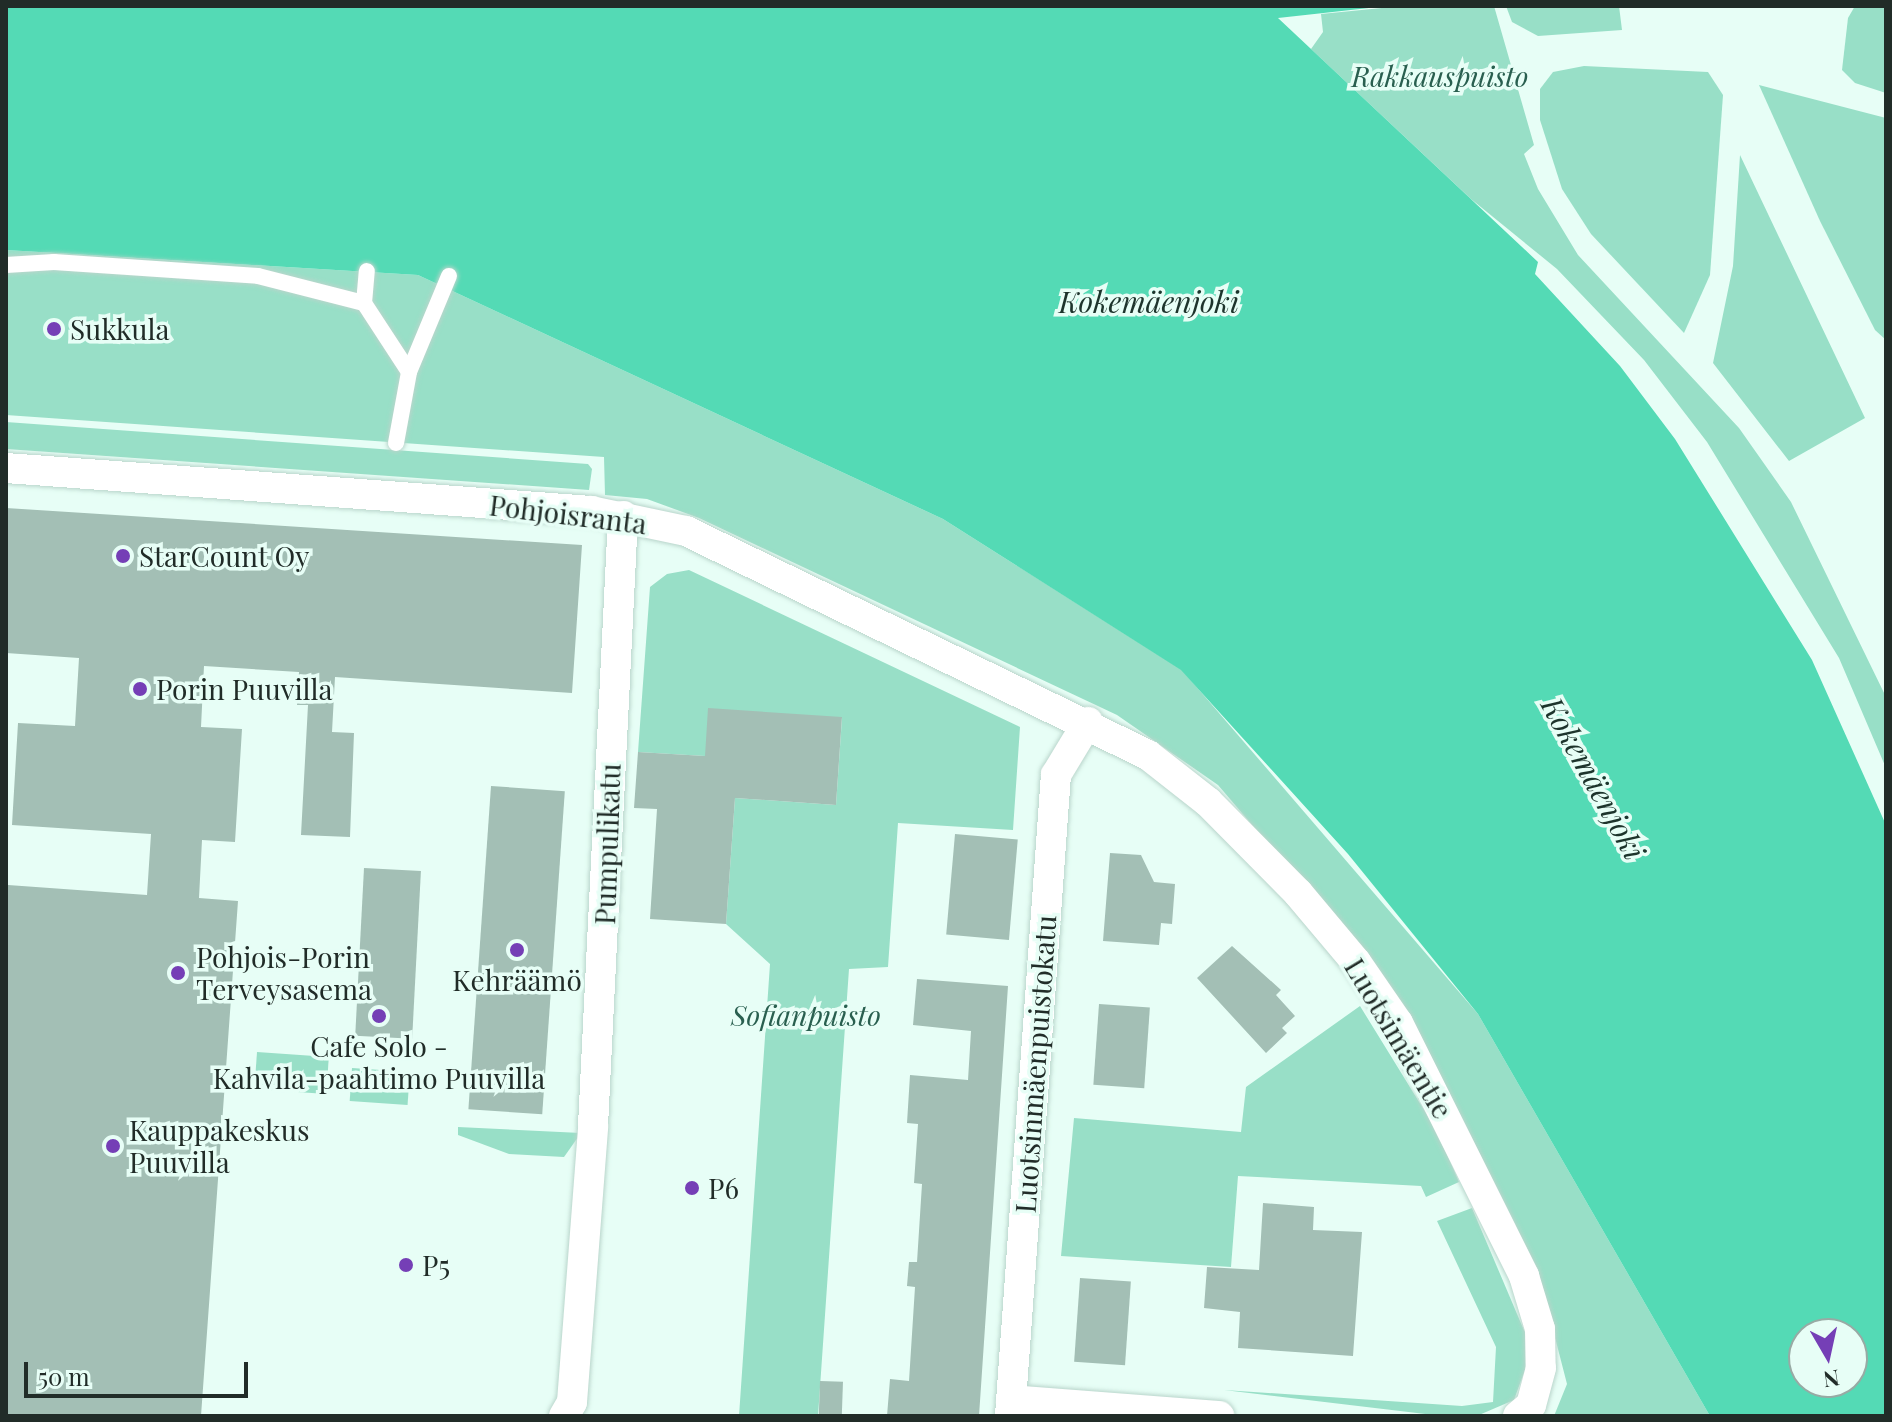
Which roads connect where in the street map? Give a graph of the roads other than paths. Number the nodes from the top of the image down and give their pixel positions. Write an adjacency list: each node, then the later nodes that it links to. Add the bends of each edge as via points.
1 (6, 265): 4 (lane, via 189,266 258,276)
2 (367, 271): 4 (lane)
3 (449, 276): 5 (lane)
4 (364, 303): 5 (lane)
5 (409, 372): 6 (lane)
6 (396, 443)
7 (6, 468): 8 (street, Pohjoisranta)
8 (623, 516): 9 (street, Pohjoisranta, via 686,531 759,563); 13 (street, Pumpulikatu, via 590,1173 572,1402)
9 (1088, 722): 10 (street, Luotsinmäenpuistokatu, via 1056,775); 11 (street, Luotsimäentie, via 1148,755 1208,802 1356,962 1398,1023 1524,1276 1540,1329 1541,1368)
10 (1010, 1408): 12 (street)
11 (1525, 1410)
12 (1205, 1415)
13 (564, 1416)

